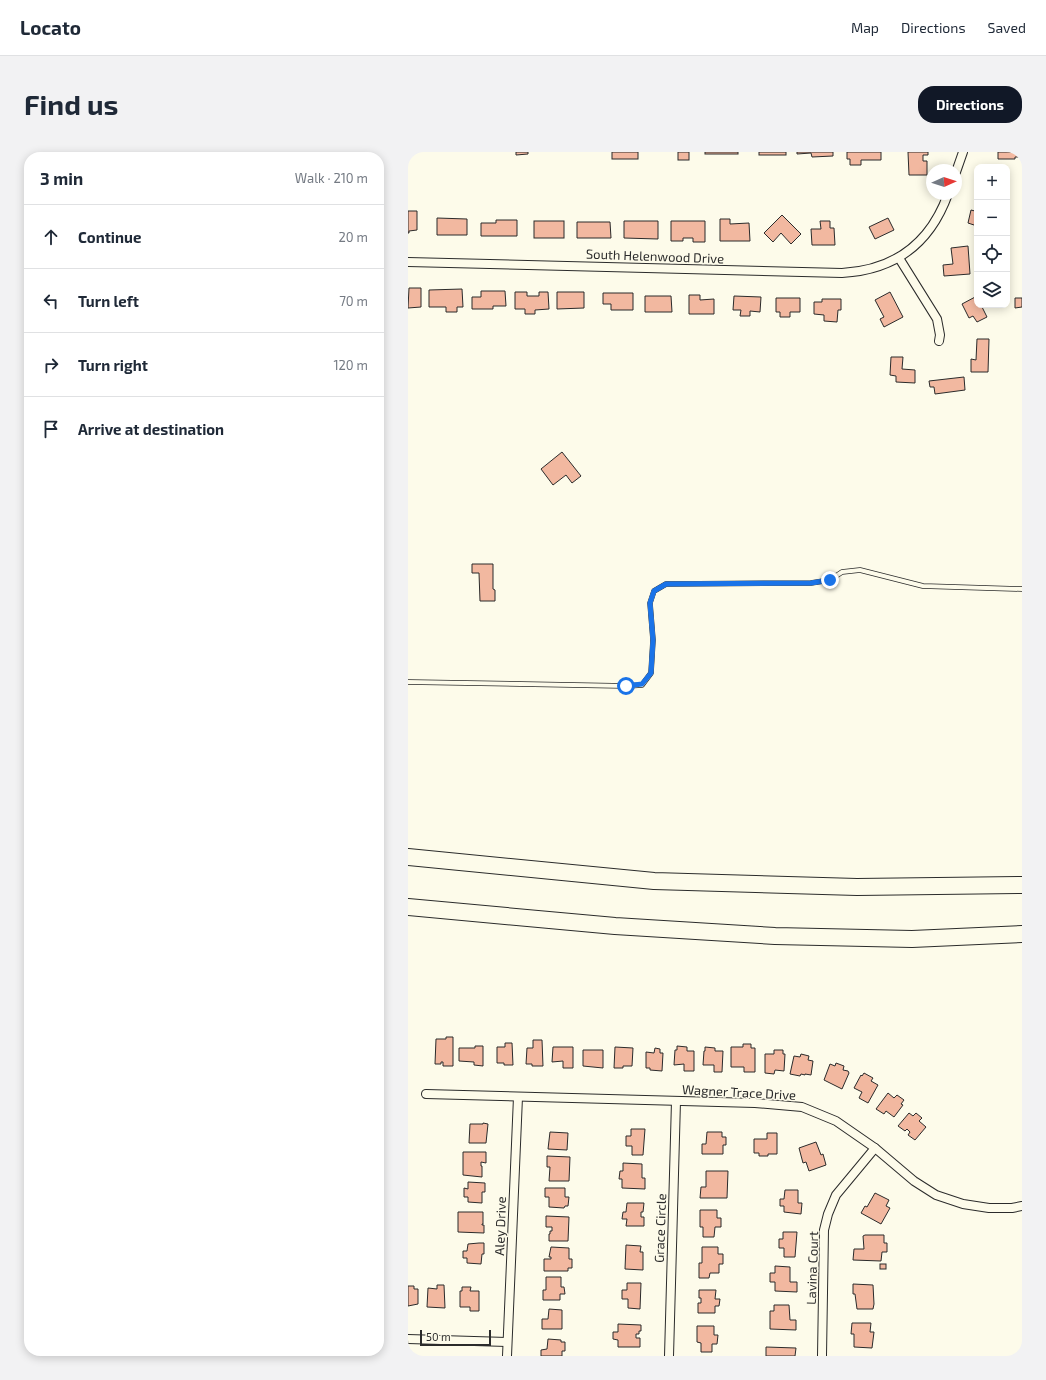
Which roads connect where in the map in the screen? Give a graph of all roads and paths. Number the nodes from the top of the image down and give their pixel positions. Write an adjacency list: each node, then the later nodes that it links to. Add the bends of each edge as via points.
1 (963, 152): 2 (street)
2 (959, 164)
3 (946, 200): 4 (street, South Helenwood Drive, via 922,239)
4 (899, 258): 5 (street, South Helenwood Drive, via 872,269 842,274); 6 (street, via 937,319)
5 (408, 262)
6 (939, 341)
7 (1022, 589): 8 (lane, via 923,586 860,570 842,572 830,580 811,583 666,584 654,591 650,603 653,640 651,673 642,684 626,686)
8 (408, 682)
9 (408, 857): 10 (highway, via 654,881 857,888)
10 (1022, 885)
11 (408, 907): 12 (highway, via 615,926 775,936 912,939)
12 (1022, 934)
13 (426, 1094): 14 (street, Wagner Trace Drive)
14 (518, 1096): 15 (street, Wagner Trace Drive); 19 (street, Aley Drive)
15 (676, 1101): 16 (street, Wagner Trace Drive, via 802,1107 836,1121); 21 (street, Grace Circle)
16 (875, 1148): 17 (street, Wagner Trace Drive, via 914,1181 936,1195 963,1204 989,1208); 22 (street, Lavina Court, via 836,1195 825,1225)
17 (1022, 1206)
18 (408, 1339): 19 (street)
19 (507, 1342): 20 (street, Aley Drive)
20 (507, 1356)
21 (669, 1356)
22 (822, 1356)

